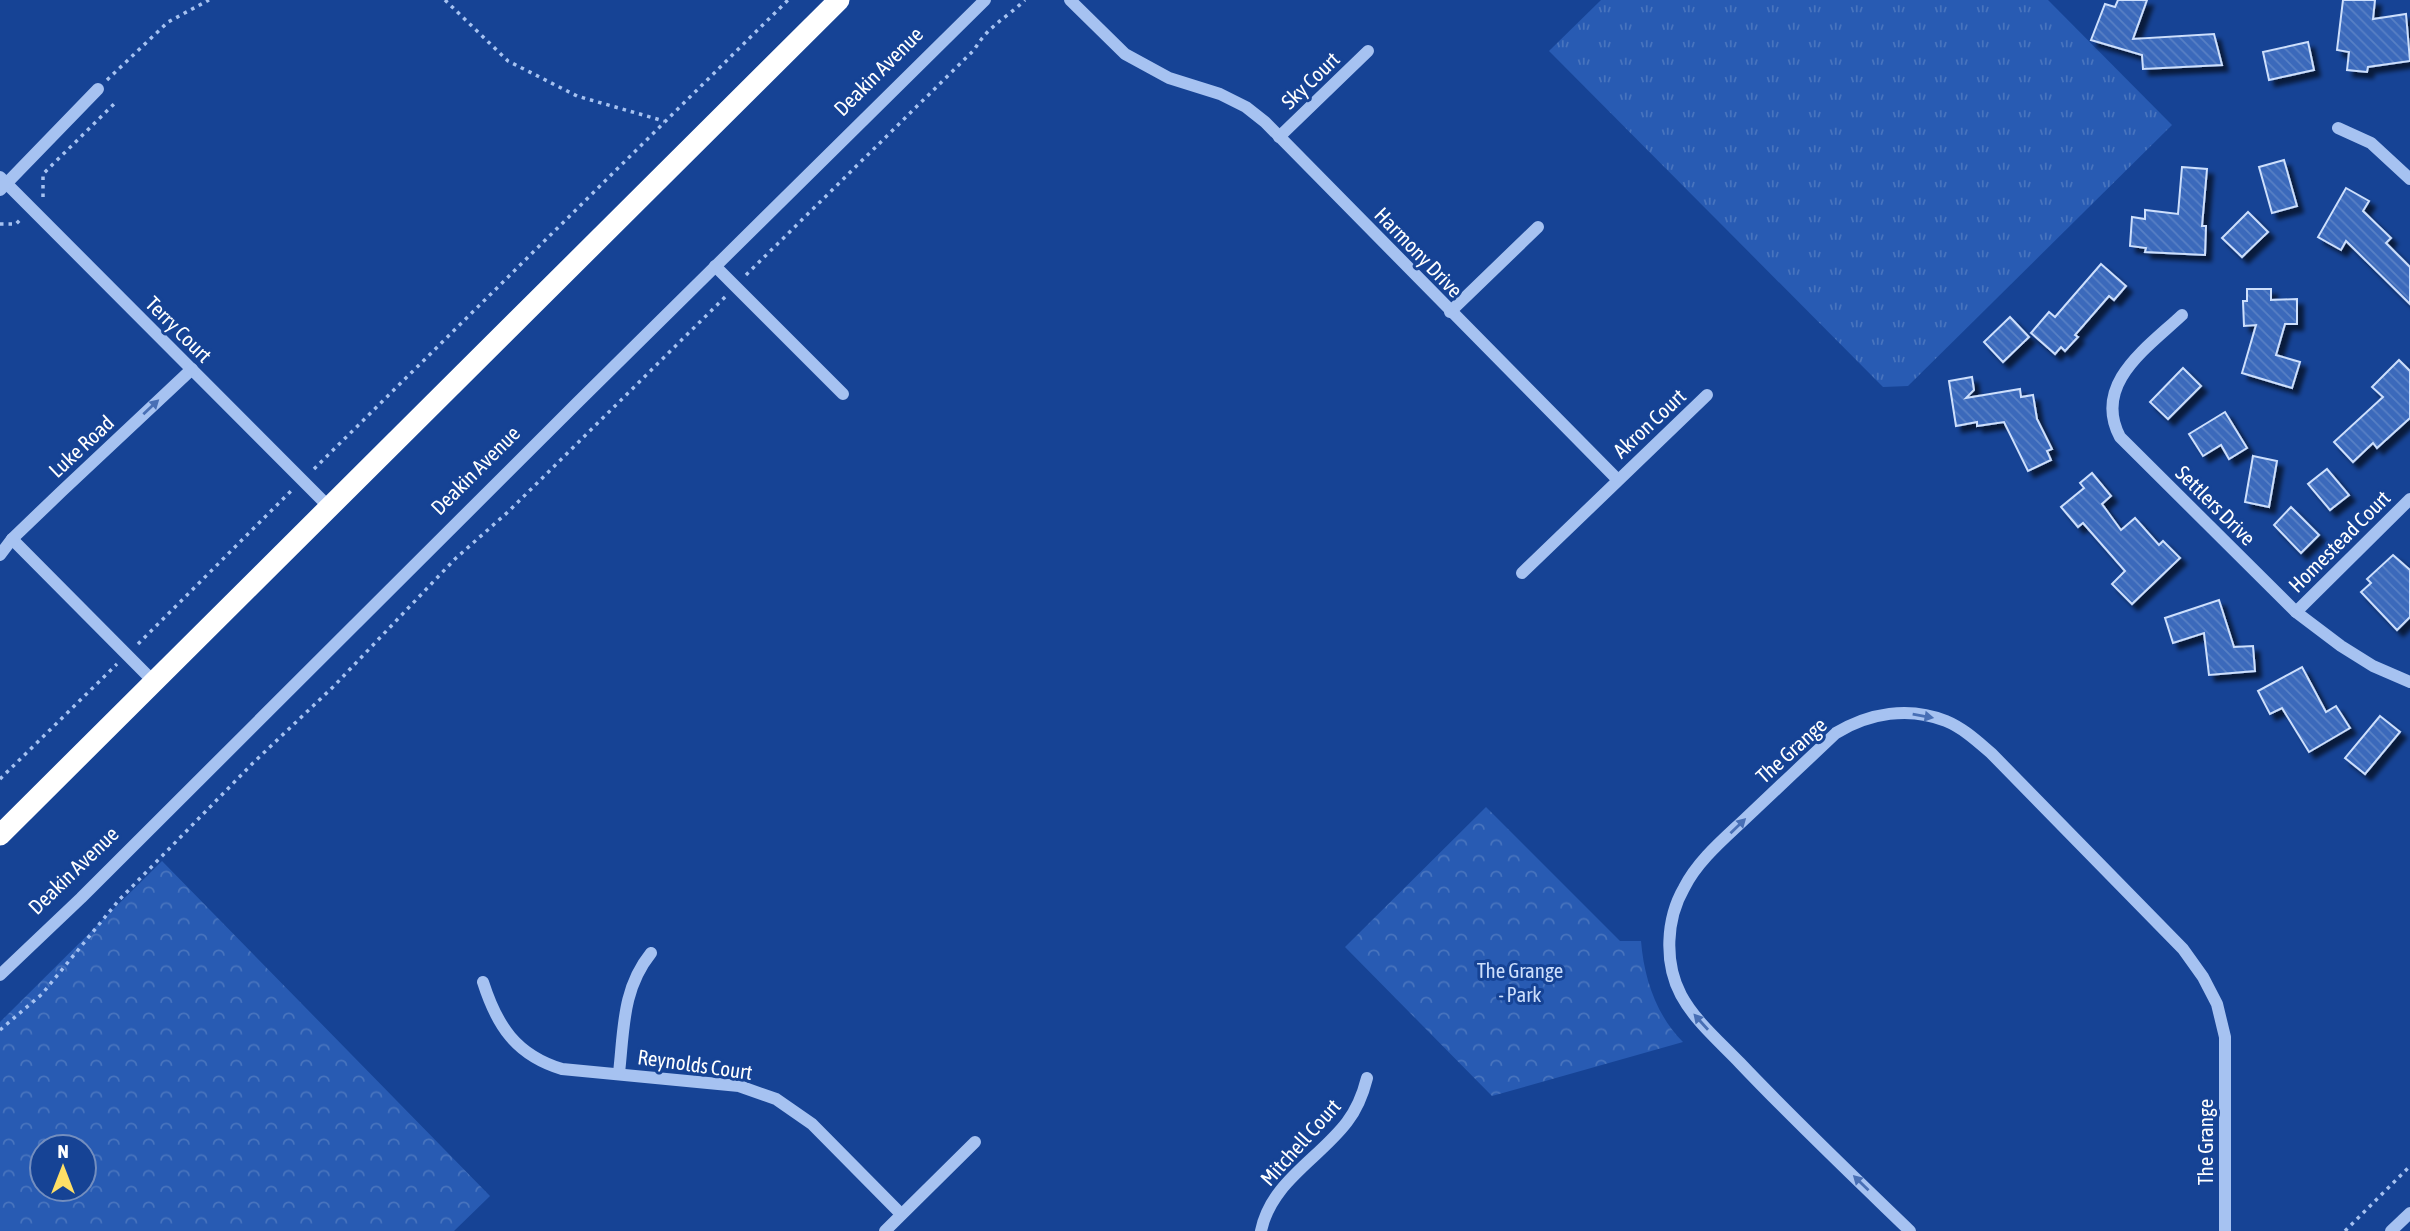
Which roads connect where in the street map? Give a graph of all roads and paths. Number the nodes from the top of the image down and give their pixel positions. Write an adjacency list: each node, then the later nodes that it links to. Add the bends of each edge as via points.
1 (209, 0): 9 (path, via 168,22)
2 (445, 0): 11 (path, via 508,61 577,96)
3 (788, 0): 11 (path)
4 (839, 0): 29 (highway)
5 (985, 0): 19 (street, Deakin Avenue)
6 (1025, 0): 20 (path, via 993,24 974,50)
7 (1070, 0): 13 (street, Harmony Drive, via 1125,54 1169,78 1246,107)
8 (1368, 51): 13 (street, Sky Court)
9 (98, 89): 15 (street)
10 (115, 103): 16 (path, via 43,174 44,196)
11 (664, 121): 27 (path)
12 (2338, 128): 14 (street, via 2371,142)
13 (1279, 137): 21 (street, Harmony Drive)
14 (2410, 179)
15 (2, 183): 16 (street, Terry Court)
16 (32, 209): 17 (path, via 16,224); 23 (street, Terry Court)
17 (0, 224)
18 (1538, 227): 21 (street)
19 (715, 266): 20 (street); 40 (street, Deakin Avenue)
20 (735, 286): 24 (street); 42 (path, via 253,763 119,900 43,994)
21 (1450, 312): 26 (street, Harmony Drive)
22 (2182, 315): 33 (street, Settlers Drive, via 2121,378 2111,404 2113,425 2120,438)
23 (192, 369): 27 (street, Terry Court); 30 (street, Luke Road, one-way to 23)
24 (843, 394)
25 (1707, 395): 26 (street, Akron Court)
26 (1617, 479): 32 (street)
27 (302, 480): 29 (street, Terry Court); 34 (path)
28 (2410, 499): 33 (street, Homestead Court)
29 (330, 508): 35 (highway)
30 (12, 539): 31 (street, Luke Road); 34 (street)
31 (0, 555)
32 (1522, 573)
33 (2296, 612): 36 (street, Settlers Drive, via 2373,666)
34 (127, 655): 35 (street); 37 (path)
35 (154, 682): 38 (highway)
36 (2410, 682)
37 (0, 779)
38 (0, 835)
39 (651, 953): 43 (street, via 630,988)
40 (0, 975)
41 (483, 982): 43 (street, Reynolds Court, via 500,1024 528,1054 562,1069)
42 (0, 1030)
43 (619, 1073): 48 (street, Reynolds Court, via 739,1086 776,1099 812,1124)
44 (1367, 1078): 50 (street, Mitchell Court, via 1362,1097 1345,1124 1281,1189)
45 (975, 1142): 48 (street)
46 (2410, 1166): 53 (path)
47 (2410, 1213): 54 (street)
48 (901, 1214): 49 (street)
49 (885, 1231)
50 (1261, 1231)
51 (1910, 1231): 52 (street, The Grange, one-way to 52, via 1696,1017 1681,995 1669,951 1675,907 1683,888 1722,841 1836,733 1856,721 1903,713 1948,722 1983,746 2155,919 2203,977 2217,1004 2225,1037)
52 (2225, 1231)
53 (2345, 1231)
54 (2391, 1231)

